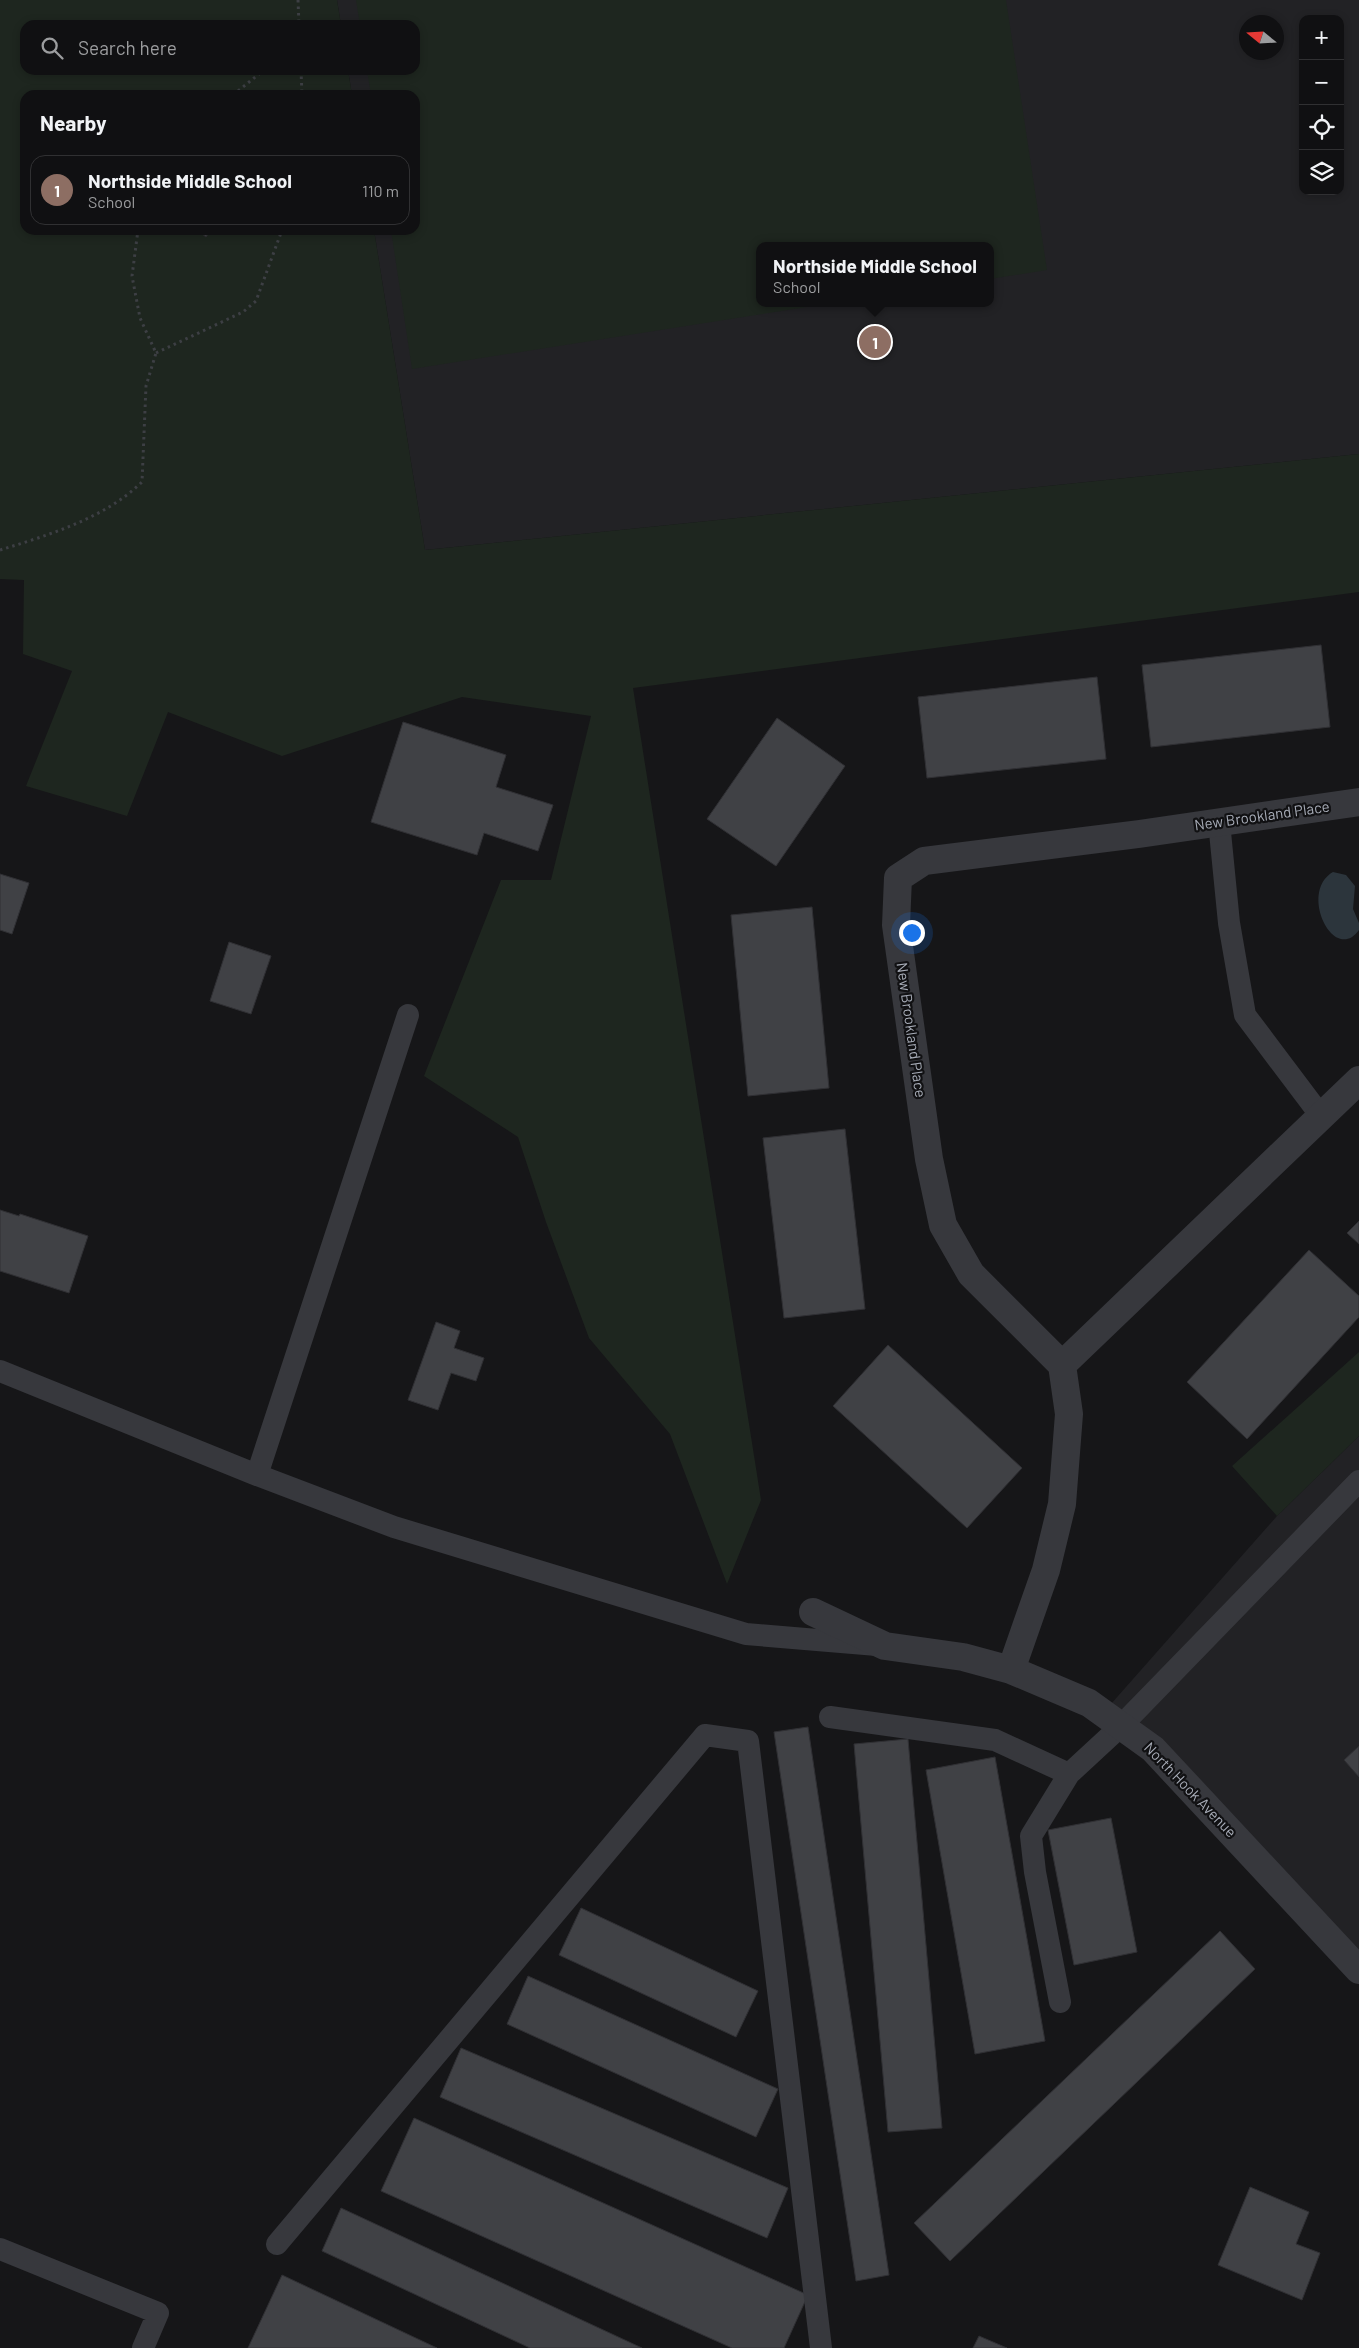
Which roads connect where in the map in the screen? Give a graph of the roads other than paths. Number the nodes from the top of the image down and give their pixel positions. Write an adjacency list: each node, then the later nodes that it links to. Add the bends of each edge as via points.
1 (1359, 802): 2 (street, New Brookland Place)
2 (1218, 822): 5 (lane, via 1229,923 1245,1015); 6 (street, New Brookland Place, via 924,862 898,878 896,925 929,1159 943,1225 971,1274)
3 (408, 1015): 8 (lane)
4 (1359, 1080): 5 (street)
5 (1321, 1116): 6 (street)
6 (1062, 1365): 12 (street, via 1070,1414 1062,1504 1046,1570)
7 (0, 1371): 8 (lane)
8 (257, 1475): 11 (lane, via 394,1527 746,1634)
9 (1359, 1481): 14 (lane)
10 (813, 1612): 11 (street, North Hook Avenue)
11 (885, 1646): 12 (street, North Hook Avenue, via 963,1657)
12 (1011, 1670): 14 (street, North Hook Avenue, via 1089,1702)
13 (830, 1717): 15 (lane, via 995,1740)
14 (1121, 1726): 15 (lane); 16 (street, North Hook Avenue, via 1153,1749)
15 (1069, 1774): 17 (lane, via 1031,1836)
16 (1359, 1970)
17 (1060, 2002)
18 (277, 2244): 21 (lane, via 705,1735 748,1741)
19 (0, 2249): 20 (lane, via 158,2313)
20 (143, 2348)
21 (821, 2348)

